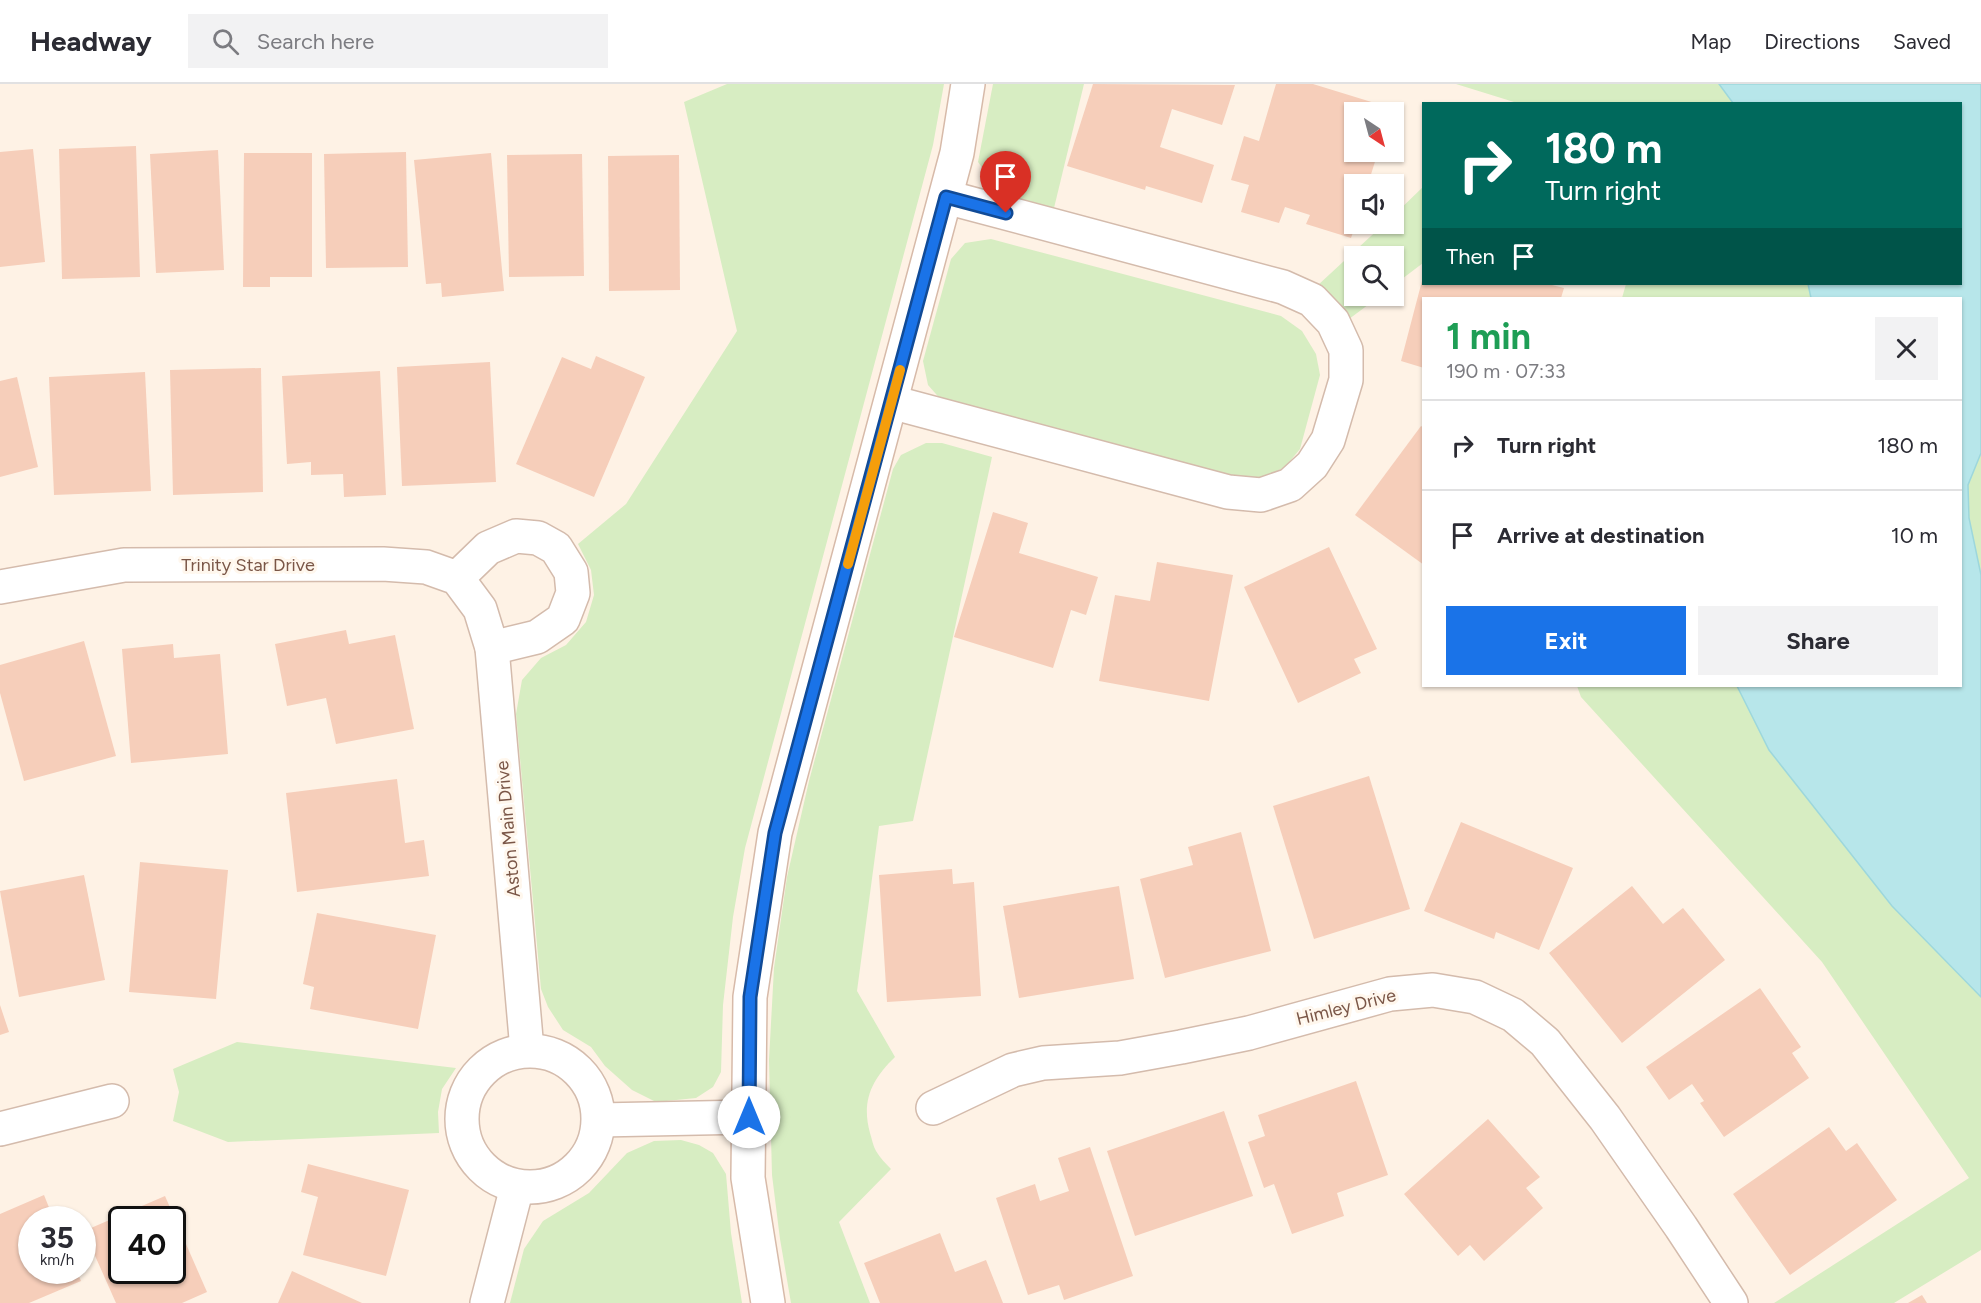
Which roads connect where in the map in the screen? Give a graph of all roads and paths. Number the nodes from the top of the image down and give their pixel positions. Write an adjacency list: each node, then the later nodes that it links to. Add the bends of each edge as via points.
1 (968, 84): 2 (street)
2 (946, 197): 3 (street); 3 (street, via 1283,287 1312,300 1333,322 1346,350 1346,380 1328,440 1312,465 1290,485 1261,495 1228,492)
3 (891, 402): 10 (street, via 775,833 750,997)
4 (457, 578): 5 (street, Trinity Star Drive, via 426,567 383,564 124,565); 6 (street, Aston Main Drive, via 480,609); 6 (street, via 488,548 516,536 538,538 556,548 571,572 573,593 563,619 537,637)
5 (0, 587)
6 (492, 648): 7 (street, Aston Main Drive)
7 (527, 1050): 11 (street, via 555,1054 578,1069 594,1093); 13 (street, via 503,1056 482,1070 467,1090 461,1114 464,1139 475,1161 494,1178)
8 (112, 1101): 12 (street)
9 (933, 1108): 16 (street, Himley Drive, via 1013,1070 1043,1063 1120,1058 1181,1047 1249,1033 1390,994 1433,990 1475,998 1513,1015 1545,1042 1611,1127)
10 (749, 1117): 11 (street); 15 (street, via 748,1178)
11 (599, 1120): 13 (street, via 592,1149 573,1173 546,1186)
12 (0, 1129)
13 (517, 1186): 14 (street)
14 (487, 1303)
15 (768, 1303)
16 (1731, 1303)

